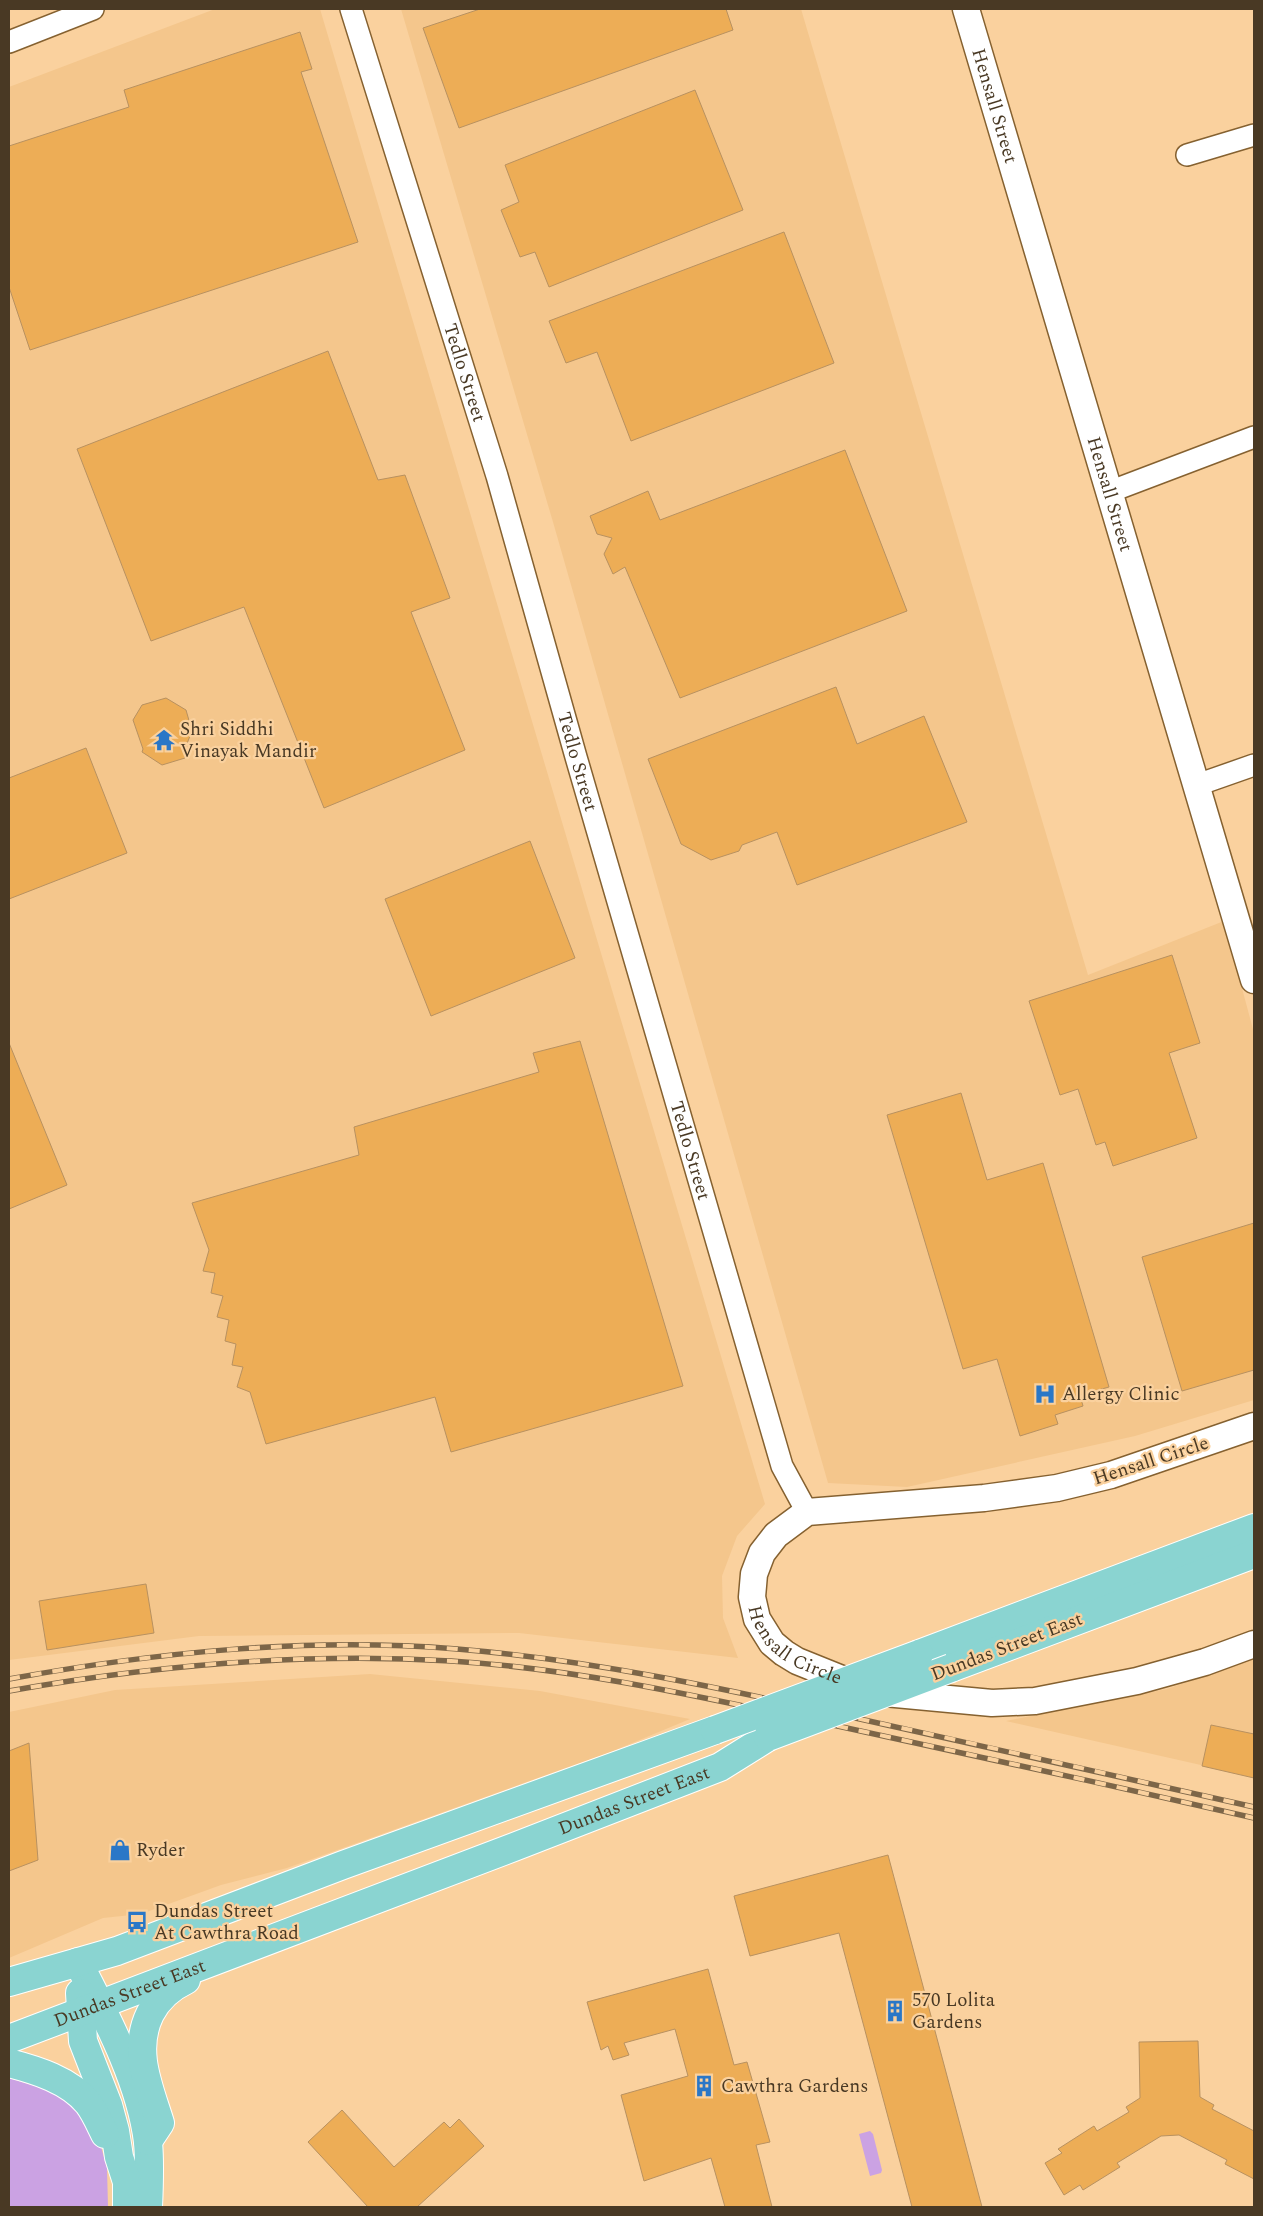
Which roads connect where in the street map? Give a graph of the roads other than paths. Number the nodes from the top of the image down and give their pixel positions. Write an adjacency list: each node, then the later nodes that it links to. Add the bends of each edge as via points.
1 (93, 9): 4 (street)
2 (351, 9): 13 (street, Tedlo Street, via 497,476 782,1466)
3 (966, 9): 8 (street, Hensall Street)
4 (9, 42)
5 (1254, 135): 6 (street)
6 (1187, 155)
7 (1254, 437): 8 (street)
8 (1109, 492): 10 (street, Hensall Street)
9 (1254, 765): 10 (street)
10 (1197, 785): 11 (street, Hensall Street)
11 (1254, 980)
12 (1254, 1426): 13 (street, Hensall Circle, via 1111,1475 1057,1488 984,1498)
13 (807, 1512): 16 (street, Hensall Circle, via 776,1535 762,1553 752,1586 757,1619 772,1643 790,1657 874,1692 992,1703 1035,1701 1137,1681)
14 (1254, 1528): 18 (main road, Dundas Street East, bridge, via 117,1951)
15 (1254, 1554): 17 (main road, Dundas Street East, bridge, via 768,1737 720,1767)
16 (1254, 1644)
17 (260, 1943): 20 (main road, Dundas Street East); 23 (main road, via 246,1955 174,1986 153,2009 145,2024 141,2053 160,2123)
18 (78, 1962): 19 (main road, Dundas Street East); 20 (main road)
19 (9, 1982)
20 (90, 2008): 21 (main road, Dundas Street East); 23 (main road, via 112,2029 135,2092); 24 (main road, via 83,2041 108,2105)
21 (9, 2039)
22 (9, 2063): 24 (main road, via 47,2075 88,2103)
23 (148, 2141): 26 (main road)
24 (119, 2156): 25 (main road, via 127,2182)
25 (127, 2207)
26 (148, 2207)

